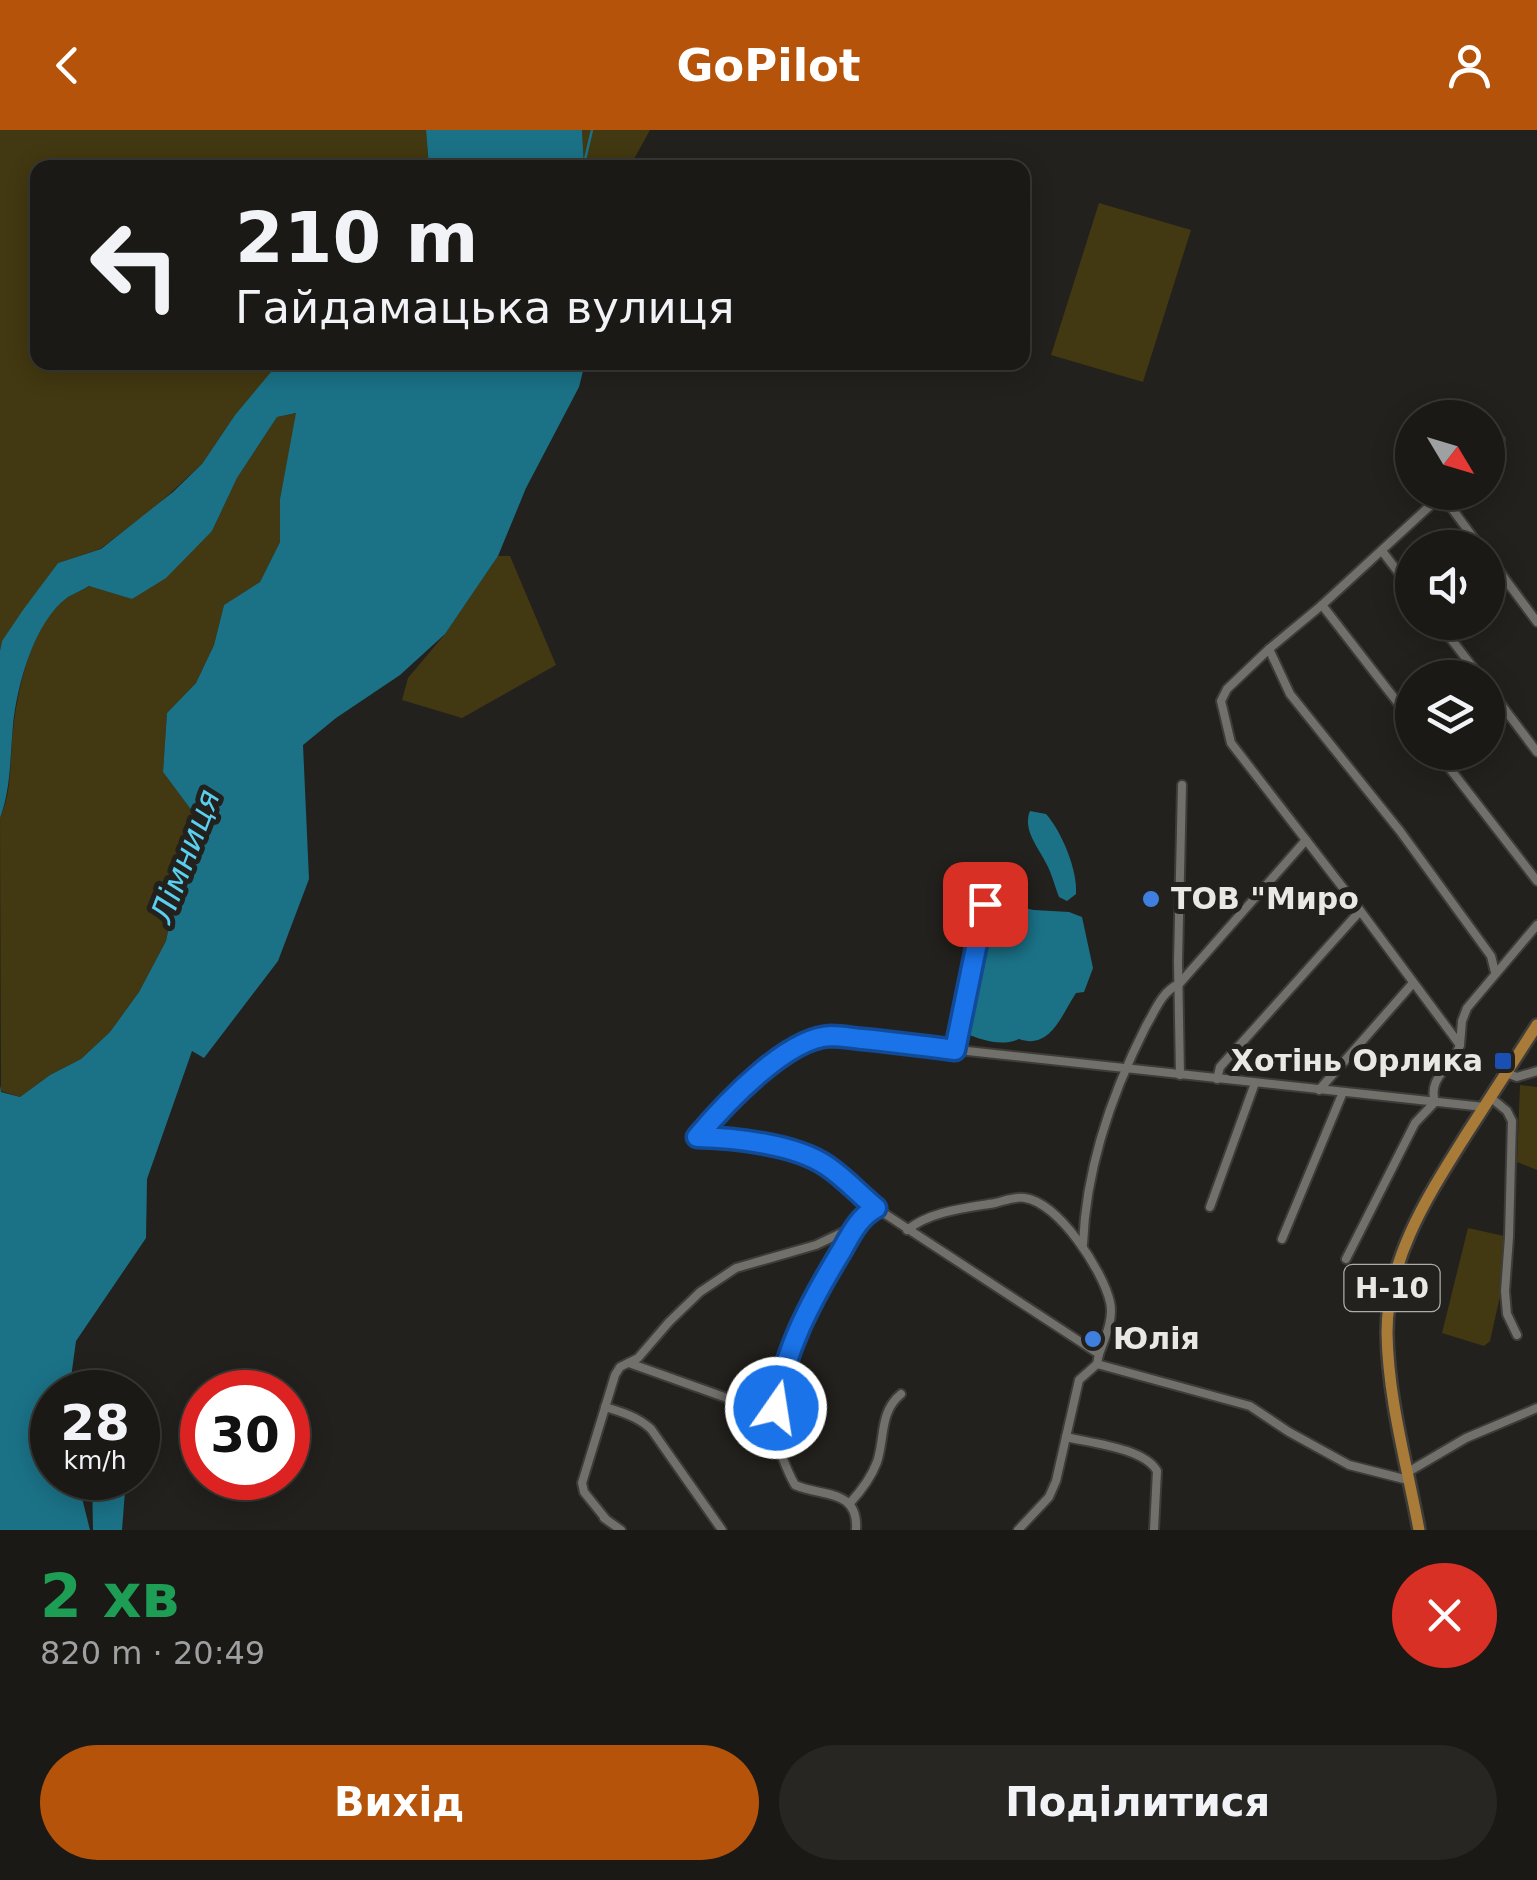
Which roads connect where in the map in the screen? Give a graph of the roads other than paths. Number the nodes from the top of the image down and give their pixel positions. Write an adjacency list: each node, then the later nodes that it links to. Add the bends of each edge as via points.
1 (1427, 510): 2 (street)
2 (1382, 551): 3 (street); 5 (street)
3 (1395, 568)
4 (1505, 579): 6 (street)
5 (1322, 605): 7 (street); 8 (street)
6 (1537, 622)
7 (1269, 650): 13 (street, via 1222,701 1231,743); 18 (street, via 1290,694 1400,832 1491,956)
8 (1395, 699)
9 (1505, 709): 10 (street)
10 (1537, 752)
11 (1451, 770): 14 (street)
12 (1182, 785): 20 (street)
13 (1306, 840): 16 (street); 20 (street)
14 (1537, 882)
15 (985, 904): 23 (street)
16 (1360, 911): 19 (street); 28 (street, via 1220,1067)
17 (1537, 925): 18 (street)
18 (1495, 972): 22 (street, via 1467,1008)
19 (1413, 983): 22 (street); 30 (street)
20 (1178, 984): 24 (street, via 1168,988); 27 (street)
21 (1537, 1026): 26 (main road, Н-10)
22 (1460, 1045): 32 (street, via 1434,1081)
23 (955, 1050): 24 (street); 35 (street, via 829,1036 807,1041 722,1108 697,1137 809,1157)
24 (1125, 1068): 27 (street); 39 (street, via 1084,1212)
25 (1537, 1071): 26 (street)
26 (1506, 1073): 33 (main road, Н-10)
27 (1180, 1075): 28 (street)
28 (1217, 1079): 29 (street)
29 (1255, 1083): 30 (street); 34 (street)
30 (1320, 1090): 31 (street)
31 (1343, 1092): 32 (street); 38 (street)
32 (1435, 1102): 33 (street); 40 (street, via 1416,1122)
33 (1487, 1102): 41 (street, via 1512,1121 1505,1291); 49 (main road, Н-10, via 1416,1217 1393,1284 1390,1378)
34 (1210, 1207)
35 (876, 1208): 36 (street); 37 (street)
36 (856, 1226): 43 (street, via 736,1268 700,1292); 47 (street, via 793,1342)
37 (908, 1230): 39 (street, via 939,1214 1023,1197 1039,1203); 42 (street)
38 (1282, 1239)
39 (1083, 1244): 42 (street, via 1111,1305)
40 (1346, 1258)
41 (1517, 1335)
42 (1098, 1359): 48 (street, via 1078,1380); 49 (street, via 1250,1406 1349,1465)
43 (627, 1362): 45 (street, via 615,1375); 47 (street, via 727,1398)
44 (900, 1394): 50 (street, via 881,1430 876,1466)
45 (605, 1407): 51 (street, via 582,1483 604,1518); 52 (street, via 644,1422)
46 (1537, 1408): 49 (street, via 1466,1438)
47 (774, 1430): 50 (street, via 795,1485)
48 (1066, 1437): 54 (street, via 1050,1497); 55 (street, via 1152,1463)
49 (1409, 1476): 56 (main road, Н-10)
50 (850, 1503): 53 (street)
51 (621, 1530)
52 (722, 1530)
53 (856, 1530)
54 (1018, 1530)
55 (1154, 1530)
56 (1419, 1530)

